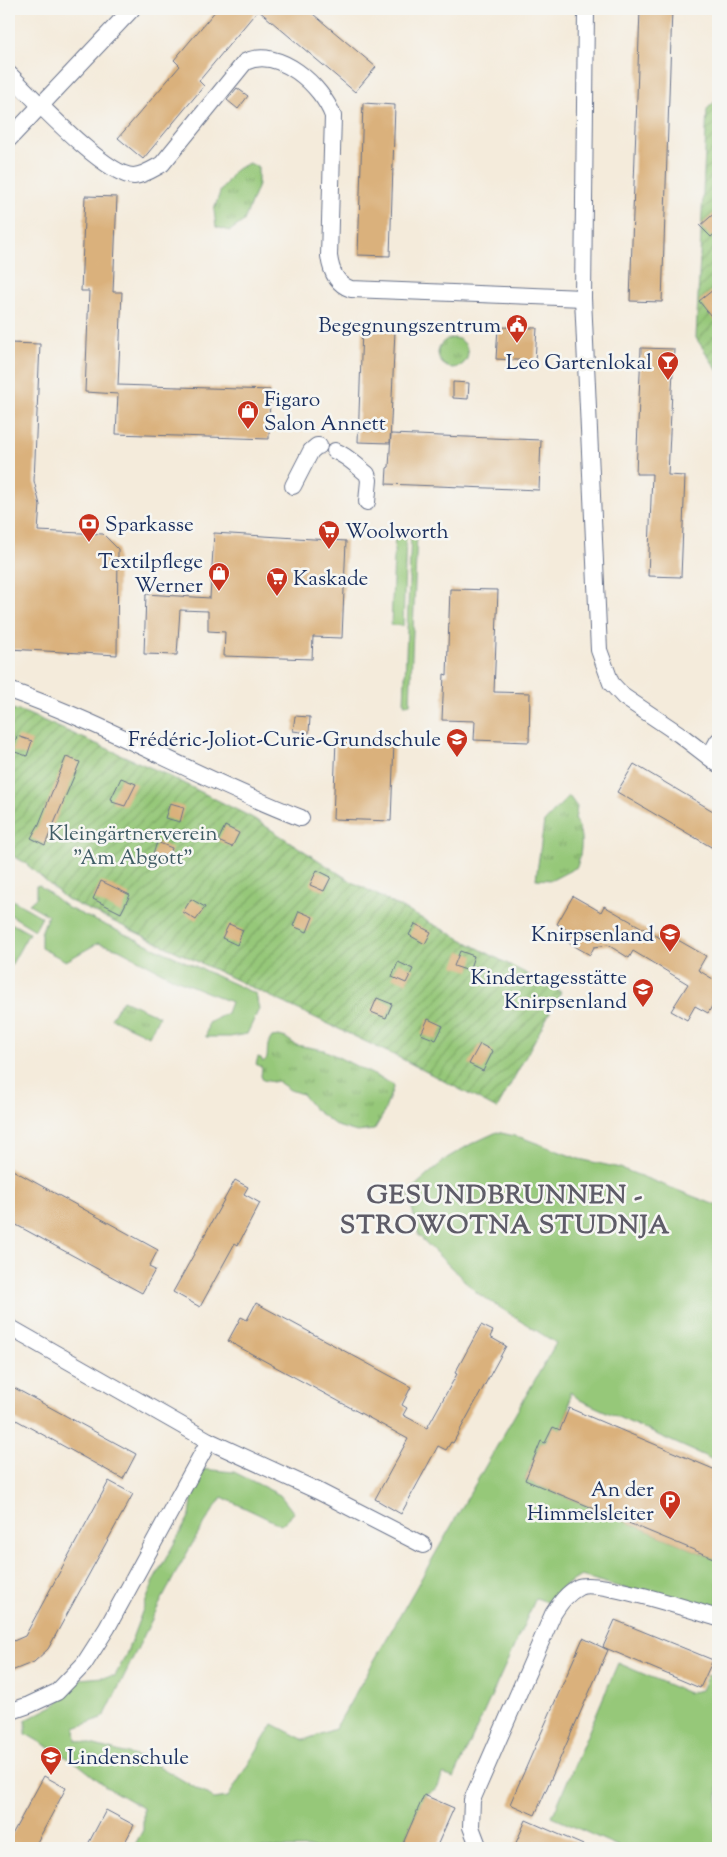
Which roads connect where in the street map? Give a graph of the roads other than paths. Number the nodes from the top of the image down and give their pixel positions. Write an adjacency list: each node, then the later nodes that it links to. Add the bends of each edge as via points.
1 (132, 9): 4 (street)
2 (586, 9): 6 (street)
3 (9, 74): 4 (street)
4 (40, 104): 5 (street); 6 (street, via 98,158 117,171 134,176 162,164 245,62 263,57 296,70 330,107 333,116 330,268 341,284 351,289)
5 (9, 139)
6 (584, 298): 11 (street, via 599,650 611,683 624,697)
7 (293, 486): 8 (street, via 316,446 327,449 367,474)
8 (367, 502)
9 (9, 690): 12 (street, via 89,722)
10 (718, 741): 11 (street)
11 (714, 760)
12 (302, 818)
13 (9, 1327): 14 (street)
14 (209, 1442): 15 (street, via 318,1490); 17 (street, via 84,1664 56,1692)
15 (423, 1545)
16 (718, 1618): 18 (street, via 606,1586 581,1586 565,1596 553,1614 472,1800 471,1827)
17 (9, 1712)
18 (479, 1848)

